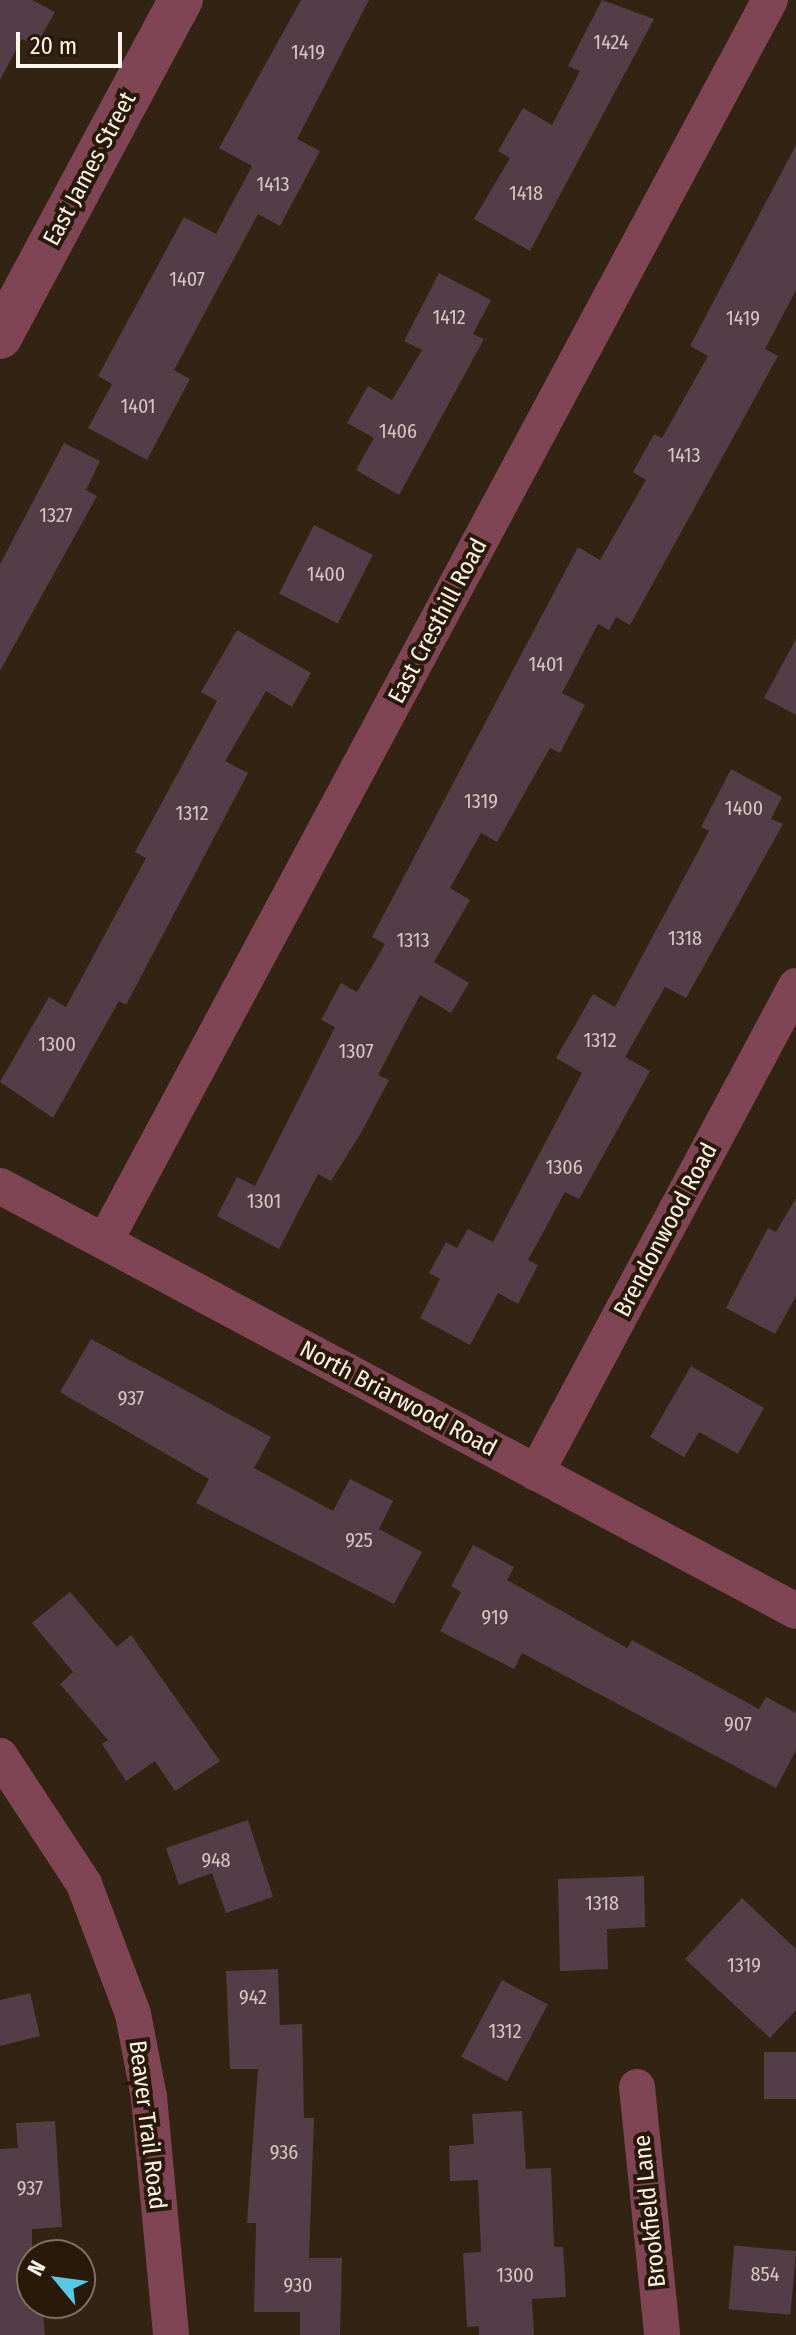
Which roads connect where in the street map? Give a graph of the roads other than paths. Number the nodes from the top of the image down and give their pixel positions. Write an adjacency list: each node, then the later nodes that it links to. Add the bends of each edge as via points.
1 (181, 0): 3 (street, East James Street)
2 (770, 0): 6 (street, East Cresthill Road)
3 (0, 337)
4 (796, 986): 7 (street, Brendonwood Road)
5 (0, 1186): 6 (street, North Briarwood Road)
6 (105, 1241): 7 (street, North Briarwood Road)
7 (536, 1473): 8 (street, North Briarwood Road)
8 (796, 1611)
9 (0, 1756): 11 (street, Beaver Trail Road, via 84,1884 133,2014 149,2097)
10 (637, 2087): 12 (street, Brookfield Lane)
11 (171, 2335)
12 (662, 2335)

